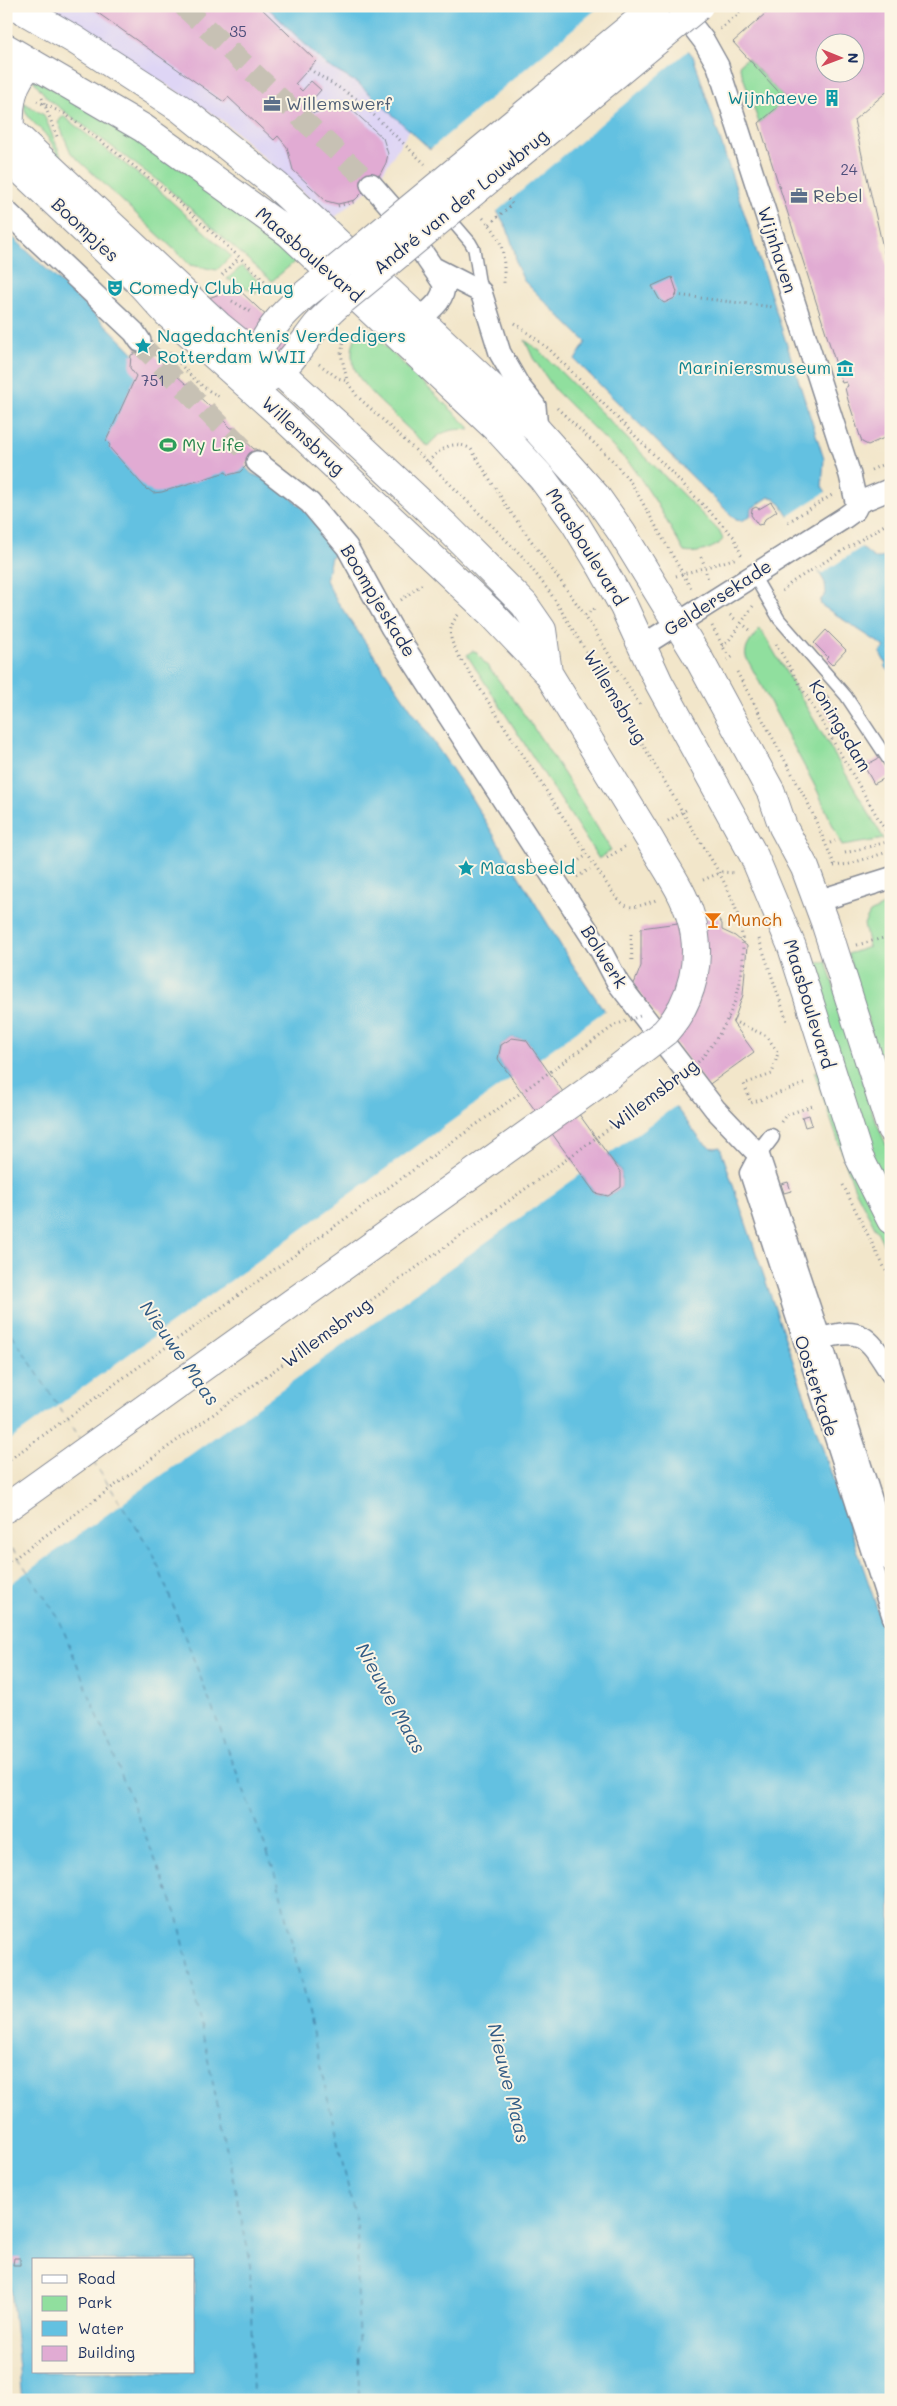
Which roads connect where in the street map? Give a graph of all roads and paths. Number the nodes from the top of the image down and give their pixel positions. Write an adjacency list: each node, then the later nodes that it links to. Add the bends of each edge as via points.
1 (16, 6): 27 (main road, Maasboulevard, via 145,84 217,136 299,205)
2 (656, 6): 31 (main road, André van der Louwbrug, bridge, via 285,311)
3 (677, 6): 43 (street, Wijnhaven, via 704,41 718,66)
4 (699, 6): 33 (main road, André van der Louwbrug, bridge, via 343,300 318,324)
5 (748, 6): 6 (path)
6 (724, 27)
7 (6, 48): 8 (main road, Maasboulevard)
8 (30, 64): 11 (main road); 65 (main road, Maasboulevard, via 142,128 283,228 492,425 534,468 570,516 601,566)
9 (309, 69): 10 (path)
10 (319, 76)
11 (15, 89): 12 (main road); 20 (path, via 65,114 164,189)
12 (7, 137): 31 (main road, Boompjes); 35 (main road, Boompjes, via 167,313)
13 (371, 184): 21 (street, via 392,208)
14 (357, 202): 16 (path)
15 (510, 202): 19 (path, via 511,205)
16 (338, 206)
17 (6, 211): 30 (street)
18 (452, 221): 24 (lane, via 474,249)
19 (490, 224)
20 (239, 258): 22 (path); 23 (path)
21 (432, 267): 24 (street); 27 (street, via 444,284 444,292)
22 (222, 275)
23 (268, 284)
24 (481, 292): 36 (street, via 500,353 535,406)
25 (676, 295): 26 (path)
26 (775, 308)
27 (420, 319): 36 (main road, Maasboulevard)
28 (521, 328): 48 (path, via 549,349 680,481 734,537)
29 (346, 330): 34 (path, via 341,354)
30 (140, 341)
31 (256, 356): 33 (main road, Willemsbrug); 35 (main road, André van der Louwbrug)
32 (315, 361): 34 (path, Willemsbrug)
33 (280, 372): 35 (main road, André van der Louwbrug); 67 (main road, Willemsbrug, via 447,527 524,604 542,630)
34 (347, 381): 39 (path, Willemsbrug, via 357,396)
35 (250, 387): 67 (main road, Willemsbrug, via 491,613)
36 (537, 430): 61 (main road, Maasboulevard, via 616,523)
37 (891, 461): 40 (path)
38 (257, 462): 69 (street, Boompjeskade, via 310,503 343,541 392,626)
39 (428, 462): 60 (path, Maasboulevard, via 448,446 461,444 471,449 509,510); 96 (path, Willemsbrug, bridge, via 537,574 573,628 723,880 741,930 741,972)
40 (870, 471)
41 (891, 489): 43 (street)
42 (830, 496): 45 (path)
43 (850, 510): 52 (street, Geldersekade)
44 (891, 521): 47 (path)
45 (788, 522)
46 (866, 528): 47 (path)
47 (870, 534): 55 (path, Geldersekade, via 792,582)
48 (740, 553)
49 (701, 558): 51 (path)
50 (730, 560): 53 (path, Geldersekade)
51 (704, 564)
52 (754, 576): 55 (lane); 61 (street, Geldersekade)
53 (670, 579)
54 (428, 580): 56 (path)
55 (770, 602): 70 (lane, via 779,619 846,696)
56 (394, 605)
57 (753, 607): 66 (path, Geldersekade, via 728,642)
58 (461, 611): 78 (path, via 451,624 449,636 458,655)
59 (590, 612): 60 (path)
60 (585, 615): 68 (path, Maasboulevard)
61 (677, 625): 65 (street, Geldersekade); 87 (main road, Maasboulevard, via 706,671 771,792 783,827)
62 (745, 626): 63 (path)
63 (750, 630)
64 (774, 640): 71 (path, Koningsdam)
65 (642, 646): 92 (main road, Maasboulevard, via 754,856)
66 (719, 647)
67 (548, 673): 107 (main road, Willemsbrug, bridge, via 671,876 690,916 696,962 689,993 674,1022 599,1083)
68 (646, 715)
69 (478, 760): 102 (street, Bolwerk, via 601,951 618,983 715,1109)
70 (891, 764)
71 (891, 840): 77 (path)
72 (835, 841): 74 (path)
73 (625, 842): 75 (path)
74 (830, 843)
75 (630, 850)
76 (891, 851): 80 (path)
77 (845, 853)
78 (587, 855): 79 (path); 89 (path, via 621,903)
79 (572, 865)
80 (835, 866)
81 (732, 867): 84 (path)
82 (590, 869): 83 (path)
83 (585, 872)
84 (734, 873)
85 (891, 878): 87 (street)
86 (657, 897): 88 (path)
87 (818, 901): 92 (main road, via 812,918 795,924); 100 (main road, Maasboulevard)
88 (660, 903)
89 (630, 908)
90 (631, 934): 94 (path)
91 (891, 936): 93 (path)
92 (788, 938): 103 (main road, Maasboulevard, via 849,1131)
93 (856, 945)
94 (633, 954)
95 (646, 1014): 106 (path, bridge, via 604,1033)
96 (728, 1019): 97 (path, via 766,1036 778,1053 772,1074 744,1084 751,1103); 109 (path, Willemsbrug, bridge, via 708,1053 690,1070)
97 (807, 1083)
98 (814, 1105): 99 (path, via 786,1115)
99 (784, 1119)
100 (891, 1129)
101 (771, 1137): 102 (street, Oosterkade)
102 (752, 1148): 104 (street, Oosterkade); 110 (street, Oosterkade, via 748,1173)
103 (891, 1220)
104 (820, 1339): 105 (street, Oosterkade, via 840,1333 858,1335 874,1347); 108 (street, Oosterkade)
105 (891, 1373)
106 (6, 1462)
107 (6, 1508)
108 (891, 1561)
109 (6, 1564)
110 (891, 1618)

